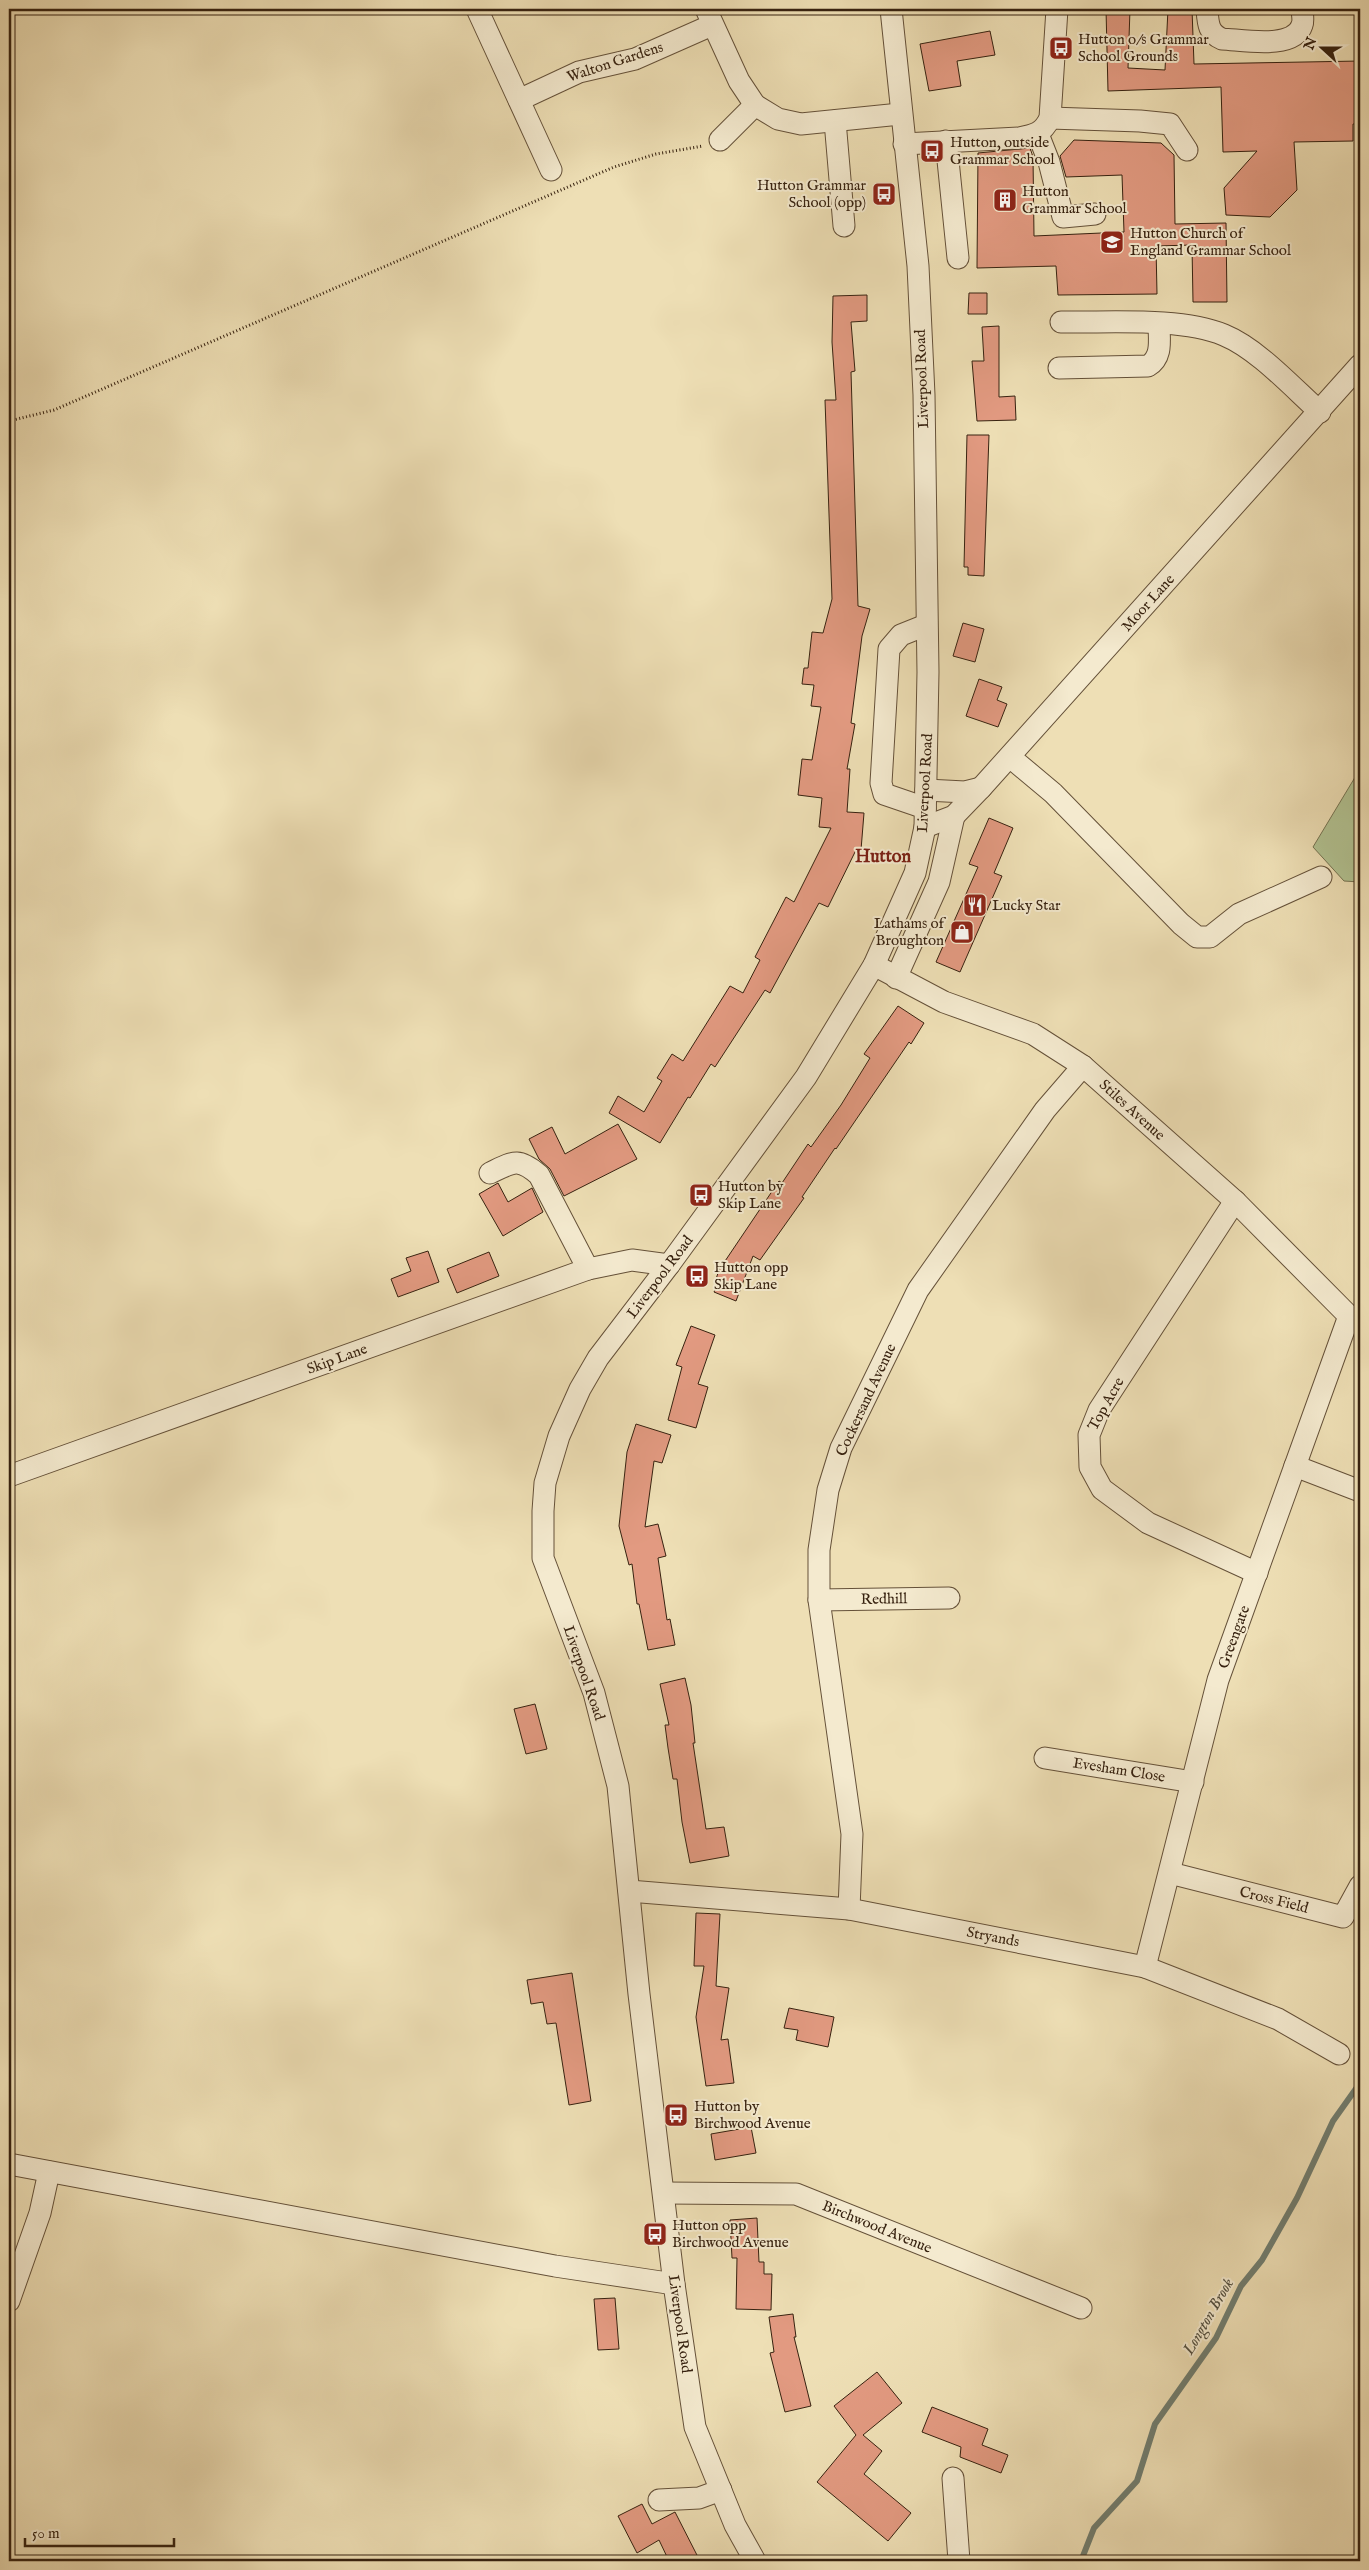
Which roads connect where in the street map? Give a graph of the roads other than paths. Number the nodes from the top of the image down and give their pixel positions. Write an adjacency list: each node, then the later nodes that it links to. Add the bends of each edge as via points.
1 (477, 9): 7 (street)
2 (891, 9): 9 (street, Liverpool Road)
3 (1057, 9): 11 (street)
4 (1207, 9): 5 (street, via 1209,28 1213,35 1222,39 1284,41 1295,36 1303,24)
5 (1302, 9)
6 (709, 17): 7 (street, Walton Gardens, via 635,59 579,72); 8 (street, Walton Gardens, via 739,81)
7 (519, 100): 16 (street)
8 (755, 105): 10 (street, Walton Gardens, via 778,119 802,124); 12 (street)
9 (900, 114): 10 (street, Walton Gardens); 14 (street, Liverpool Road)
10 (835, 121): 18 (street)
11 (1044, 126): 13 (street, via 1020,138); 15 (street, via 1140,121 1170,124); 17 (street, via 1063,217)
12 (720, 140)
13 (946, 141): 14 (street); 19 (street)
14 (904, 144): 25 (street, Liverpool Road, via 918,266 924,395)
15 (1187, 150)
16 (551, 170)
17 (1095, 214)
18 (844, 226)
19 (958, 258)
20 (1061, 322): 21 (street)
21 (1158, 324): 23 (street, via 1159,354 1148,366); 24 (street, via 1186,324 1225,335 1257,356)
22 (1360, 365): 24 (street, Moor Lane)
23 (1059, 368)
24 (1320, 412): 26 (street, Moor Lane)
25 (926, 625): 28 (street, Liverpool Road); 28 (street, via 901,635 890,648 881,783 884,794)
26 (1010, 757): 27 (street, Moor Lane); 30 (street, via 1053,794 1197,937 1210,937 1238,914)
27 (980, 788): 28 (street); 29 (street, Moor Lane)
28 (925, 808): 29 (street, Moor Lane); 31 (street, Liverpool Road, via 915,873)
29 (954, 816): 32 (street, via 939,882)
30 (1321, 877)
31 (874, 965): 32 (street, Stiles Avenue); 36 (street, Liverpool Road, via 806,1077)
32 (896, 978): 33 (street, Stiles Avenue, via 944,1002 1033,1034)
33 (1083, 1066): 35 (street, Stiles Avenue); 44 (street, Cockersand Avenue, via 1045,1110 918,1290 839,1457 828,1490 819,1550)
34 (490, 1173): 37 (street, via 514,1162 527,1165 539,1175)
35 (1235, 1201): 38 (street, Stiles Avenue); 42 (street, Top Acre, via 1099,1410 1089,1434 1090,1467 1102,1489 1148,1523)
36 (670, 1265): 37 (street, Skip Lane, via 632,1260); 49 (street, Liverpool Road, via 598,1358 580,1390 559,1436 545,1483 542,1511 543,1558 594,1693 618,1786)
37 (588, 1270): 40 (street, Skip Lane)
38 (1355, 1316): 39 (street, Greengate)
39 (1295, 1466): 41 (street); 42 (street, Greengate)
40 (9, 1476)
41 (1360, 1491)
42 (1257, 1573): 46 (street, Greengate, via 1218,1680)
43 (949, 1598): 44 (street, Redhill)
44 (819, 1600): 50 (street, Cockersand Avenue, via 852,1834)
45 (1045, 1758): 46 (street, Evesham Close)
46 (1193, 1782): 47 (street, Greengate)
47 (1170, 1873): 48 (street, Cross Field, via 1343,1918); 51 (street, Greengate)
48 (1360, 1886)
49 (629, 1891): 50 (street, Stryands); 55 (street, Liverpool Road)
50 (848, 1909): 51 (street, Stryands)
51 (1144, 1967): 52 (street, Stryands, via 1278,2019)
52 (1338, 2054)
53 (9, 2164): 54 (street)
54 (49, 2172): 56 (street, via 555,2266); 57 (street, via 40,2213)
55 (664, 2192): 56 (street, Liverpool Road); 58 (street, Birchwood Avenue, via 796,2194)
56 (674, 2284): 60 (street, Liverpool Road, via 695,2426)
57 (9, 2301)
58 (1081, 2308)
59 (953, 2478): 63 (street)
60 (721, 2490): 61 (street, via 699,2498); 62 (street, Liverpool Road)
61 (659, 2500)
62 (755, 2561)
63 (959, 2561)

